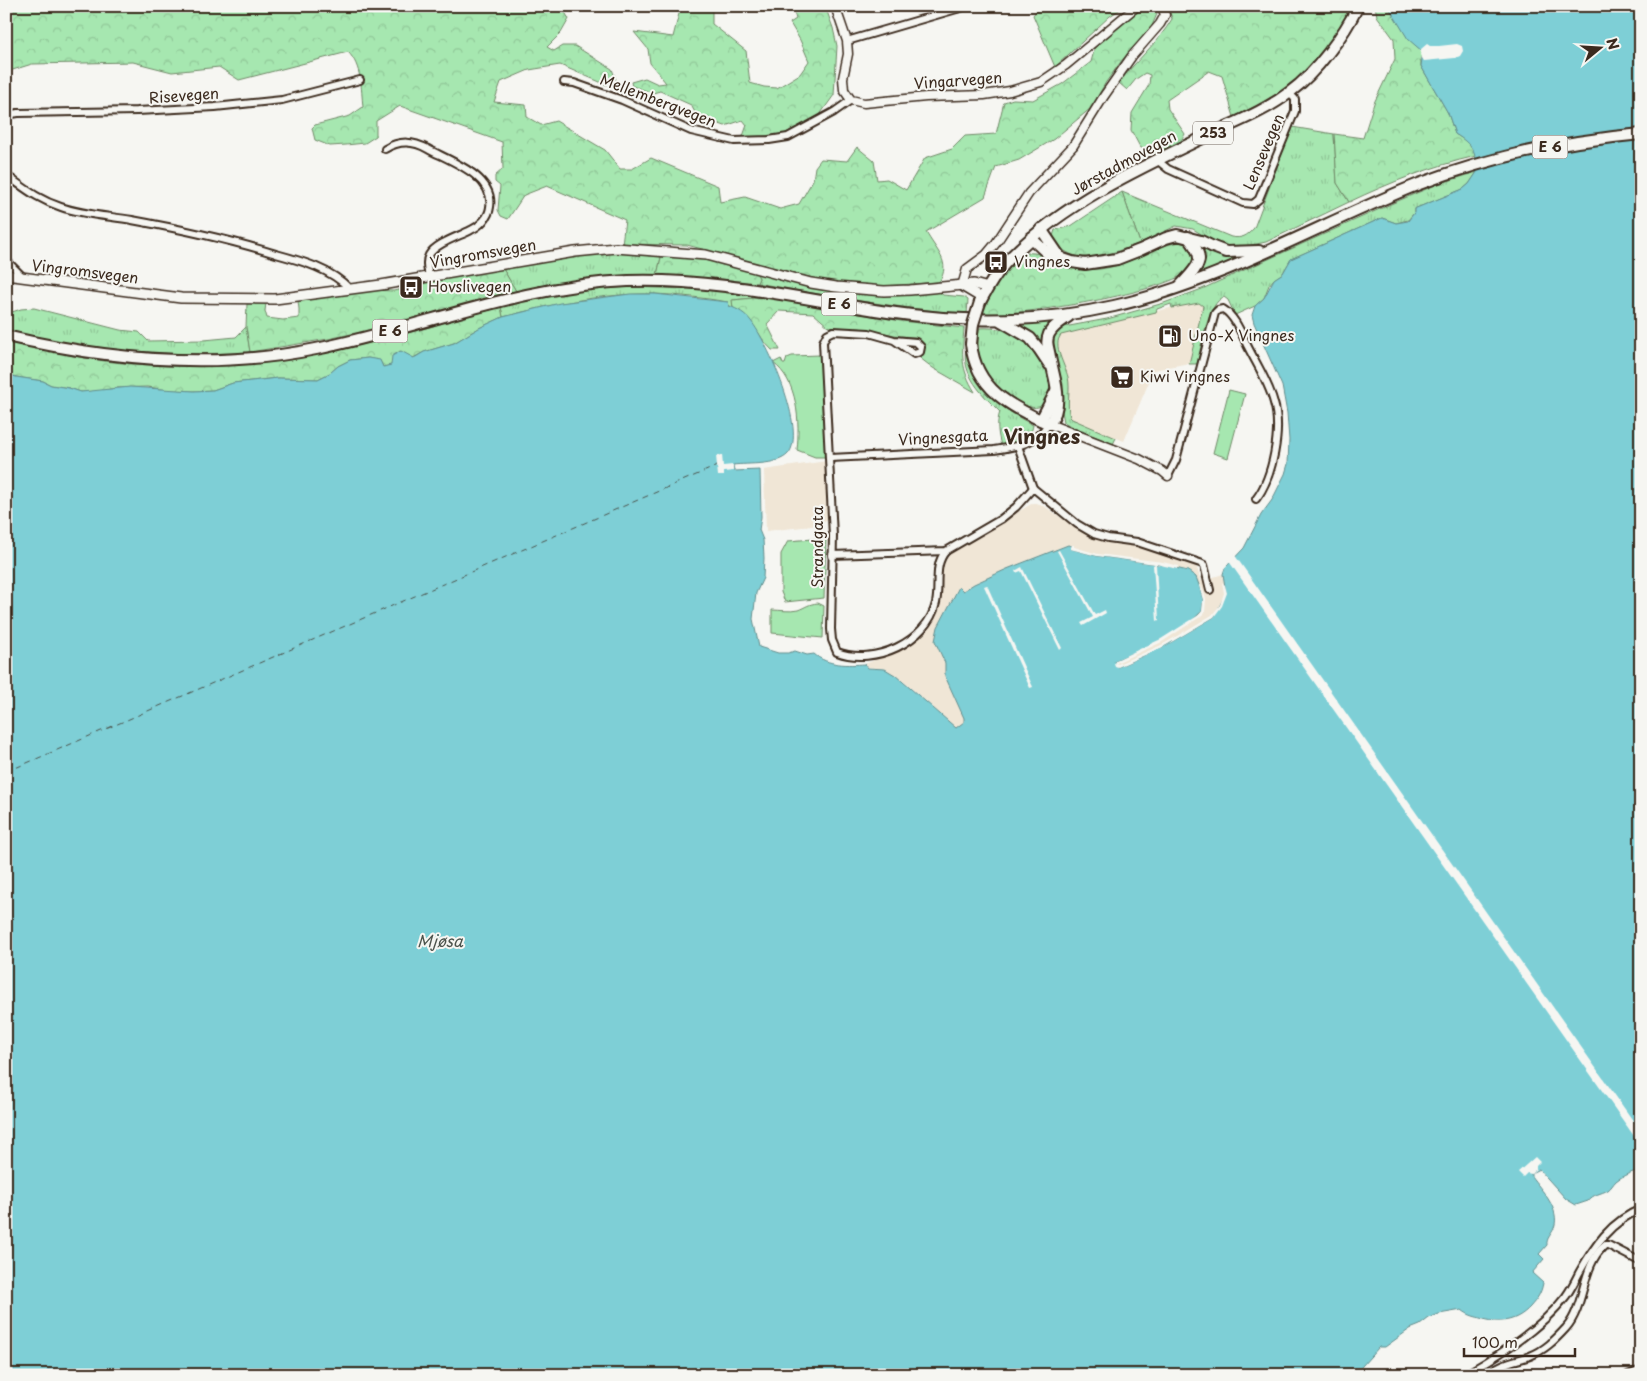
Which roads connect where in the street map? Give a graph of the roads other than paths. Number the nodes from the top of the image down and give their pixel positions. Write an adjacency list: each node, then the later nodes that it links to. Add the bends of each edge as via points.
1 (835, 6): 6 (street)
2 (967, 6): 6 (street)
3 (1137, 6): 10 (street, Vingarvegen, via 1066,65 1041,82 1026,87 984,96 864,103)
4 (1162, 6): 25 (street, via 1165,15 1160,24 1132,56 1073,146 1029,193 986,255 967,269)
5 (1358, 6): 9 (main road, Jørstadmovegen / 253, via 1313,71)
6 (848, 41): 10 (street, via 843,84)
7 (360, 80): 11 (street, Risevegen, via 282,100 215,107)
8 (564, 82): 10 (street, Mellembergvegen, via 622,100 691,131 734,141 788,137)
9 (1289, 93): 14 (main road, Jørstadmovegen / 253); 14 (street, Lensevegen, via 1295,99 1295,111 1259,199 1253,204 1243,203 1168,169)
10 (851, 100)
11 (6, 115)
12 (1641, 134): 19 (main road, E 6, via 1542,148 1461,170 1399,193)
13 (385, 149): 23 (street, via 405,142 420,144 471,172 490,195 489,211 478,226 431,252 427,264)
14 (1157, 160): 16 (main road, Jørstadmovegen / 253)
15 (6, 175): 28 (street, via 42,200 62,208 183,229 236,242 330,273)
16 (1041, 229): 18 (main road, Jørstadmovegen / 253); 20 (main road)
17 (1188, 237): 19 (main road, via 1226,252); 20 (main road, via 1169,237 1132,254 1103,262 1078,263); 26 (main road, via 1198,251 1199,259 1196,268)
18 (1031, 238): 20 (main road, via 1048,254); 27 (main road, Jørstadmovegen / 253, via 1006,262)
19 (1266, 251): 26 (main road, E 6)
20 (1060, 257)
21 (6, 260): 24 (street)
22 (6, 275): 24 (main road, Vingromsvegen)
23 (430, 277): 25 (main road, Vingromsvegen, via 616,248 706,255 836,288 884,291); 28 (main road, Vingromsvegen)
24 (24, 278): 28 (main road, Vingromsvegen, via 181,298 274,299)
25 (962, 286): 27 (main road, Vingromsvegen, via 974,284); 29 (main road)
26 (1179, 287): 30 (main road, E 6, via 1119,305)
27 (988, 288): 29 (main road, Jørstadmovegen / 253)
28 (350, 289)
29 (981, 300): 35 (main road, 253, bridge, via 971,344 978,370 1002,399)
30 (1072, 314): 31 (main road, E 6); 34 (main road, via 1048,336)
31 (1000, 320): 32 (main road, E 6, via 886,312 747,288 648,280 608,282 542,292 314,350 238,359 126,358); 34 (main road, via 1030,338)
32 (6, 336)
33 (894, 340): 37 (street, Strandgata, via 868,333 833,331 825,338)
34 (1051, 367): 35 (main road, via 1058,403 1054,417)
35 (1045, 422): 36 (street, Vingnesgata, via 1037,438); 38 (street, via 1140,459)
36 (1018, 446): 37 (street, Vingnesgata, via 979,451); 39 (street)
37 (830, 458): 42 (street, Strandgata)
38 (1168, 476): 40 (street, via 1176,460 1215,313 1223,309 1231,317 1253,357 1277,412 1271,469)
39 (1034, 488): 41 (street, via 1001,519); 43 (street, via 1094,534 1137,542 1204,565)
40 (1256, 499)
41 (946, 551): 42 (street); 42 (street, Strandgata, via 939,561 936,604 927,622 901,646 886,652 848,656 837,652 832,640)
42 (832, 555)
43 (1210, 590)
44 (1641, 1208): 47 (street, via 1607,1230 1555,1308 1521,1339)
45 (1641, 1262): 48 (street, via 1605,1245 1593,1261 1574,1316 1564,1330 1544,1348 1494,1369)
46 (1641, 1370): 49 (street)
47 (1464, 1375)
48 (1488, 1375)
49 (1628, 1375)

